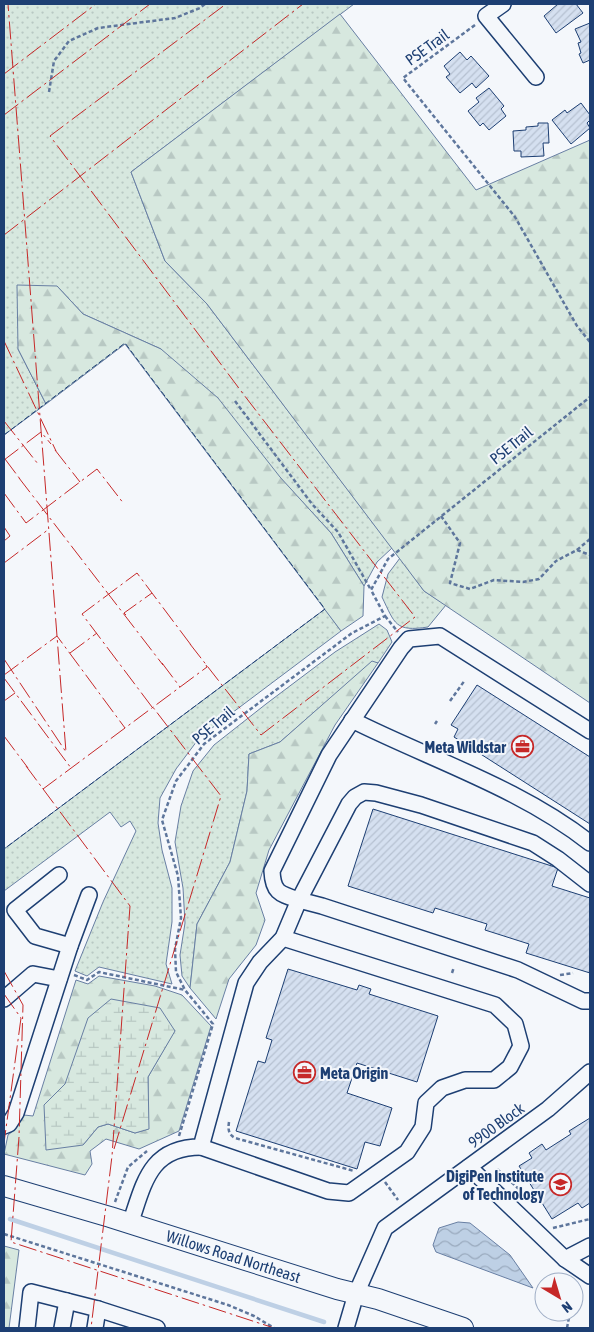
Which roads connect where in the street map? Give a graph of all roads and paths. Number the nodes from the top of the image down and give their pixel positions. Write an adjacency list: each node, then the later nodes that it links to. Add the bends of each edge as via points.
1 (205, 4): 5 (path, via 175,18 98,28 69,41 54,62)
2 (503, 4): 3 (street)
3 (486, 16): 4 (street); 6 (path, PSE Trail, via 403,78 516,217 577,326)
4 (536, 77)
5 (49, 92)
6 (590, 342)
7 (590, 397): 9 (path, PSE Trail)
8 (235, 401): 13 (path, via 312,504 338,532)
9 (441, 516): 11 (path, via 460,542 450,583 470,589 494,580 523,582 538,579 556,561); 13 (path, PSE Trail, via 388,559)
10 (590, 540): 11 (path)
11 (577, 550): 12 (path)
12 (590, 555)
13 (371, 590): 14 (path)
14 (385, 616): 15 (path); 30 (path, PSE Trail, via 352,633 204,744 176,781 162,820 178,876 181,918 175,949 176,972)
15 (396, 631)
16 (465, 680): 17 (path)
17 (450, 701)
18 (352, 720): 19 (street, via 409,640 440,636); 20 (street, via 518,796); 24 (street, via 329,755 272,871 272,883 280,893)
19 (590, 731)
20 (590, 843)
21 (59, 876): 26 (street, via 15,910 35,936)
22 (590, 884): 24 (street, via 533,843 421,805 364,792 349,804)
23 (89, 895): 26 (street)
24 (299, 900): 25 (street); 32 (street, via 518,970 583,1001)
25 (283, 938): 37 (street, via 260,962 246,983); 41 (street, via 495,1005 515,1024 521,1046 510,1067 494,1080 465,1080 442,1088 426,1103 424,1127 407,1152)
26 (70, 946): 29 (street)
27 (454, 967): 28 (path)
28 (452, 973)
29 (59, 979): 30 (path, via 69,973 87,980 98,972); 31 (street, via 33,974); 35 (street, via 16,1113)
30 (185, 990): 36 (path, PSE Trail, via 213,1024 180,1135)
31 (4, 999)
32 (590, 1001)
33 (590, 1072): 39 (street, 9900 Block)
34 (229, 1122): 41 (path, via 228,1130 235,1138 353,1172 371,1165)
35 (4, 1126)
36 (173, 1139)
37 (201, 1147): 41 (street, via 328,1190 349,1193); 47 (street, via 189,1147 161,1158 149,1172)
38 (151, 1149): 45 (path, via 128,1167)
39 (469, 1167): 44 (street, 9900 Block); 51 (street)
40 (497, 1169): 43 (path, via 522,1192)
41 (378, 1172): 44 (path)
42 (4, 1186): 45 (main road, Willows Road Northeast)
43 (518, 1198)
44 (406, 1212): 53 (street, 9900 Block, via 385,1228)
45 (110, 1217): 47 (main road, Willows Road Northeast)
46 (590, 1218): 48 (path)
47 (130, 1224): 53 (main road, Willows Road Northeast)
48 (551, 1229)
49 (4, 1234): 60 (path, via 228,1305)
50 (590, 1246): 51 (street)
51 (565, 1259): 52 (street)
52 (590, 1276)
53 (356, 1294): 61 (street, 9900 Block); 62 (main road, Willows Road Northeast)
54 (67, 1301): 55 (street); 56 (street, via 31,1292); 57 (street)
55 (98, 1309): 58 (street); 59 (street)
56 (27, 1328)
57 (62, 1328)
58 (95, 1328)
59 (157, 1328)
60 (274, 1328)
61 (346, 1328)
62 (463, 1328)

